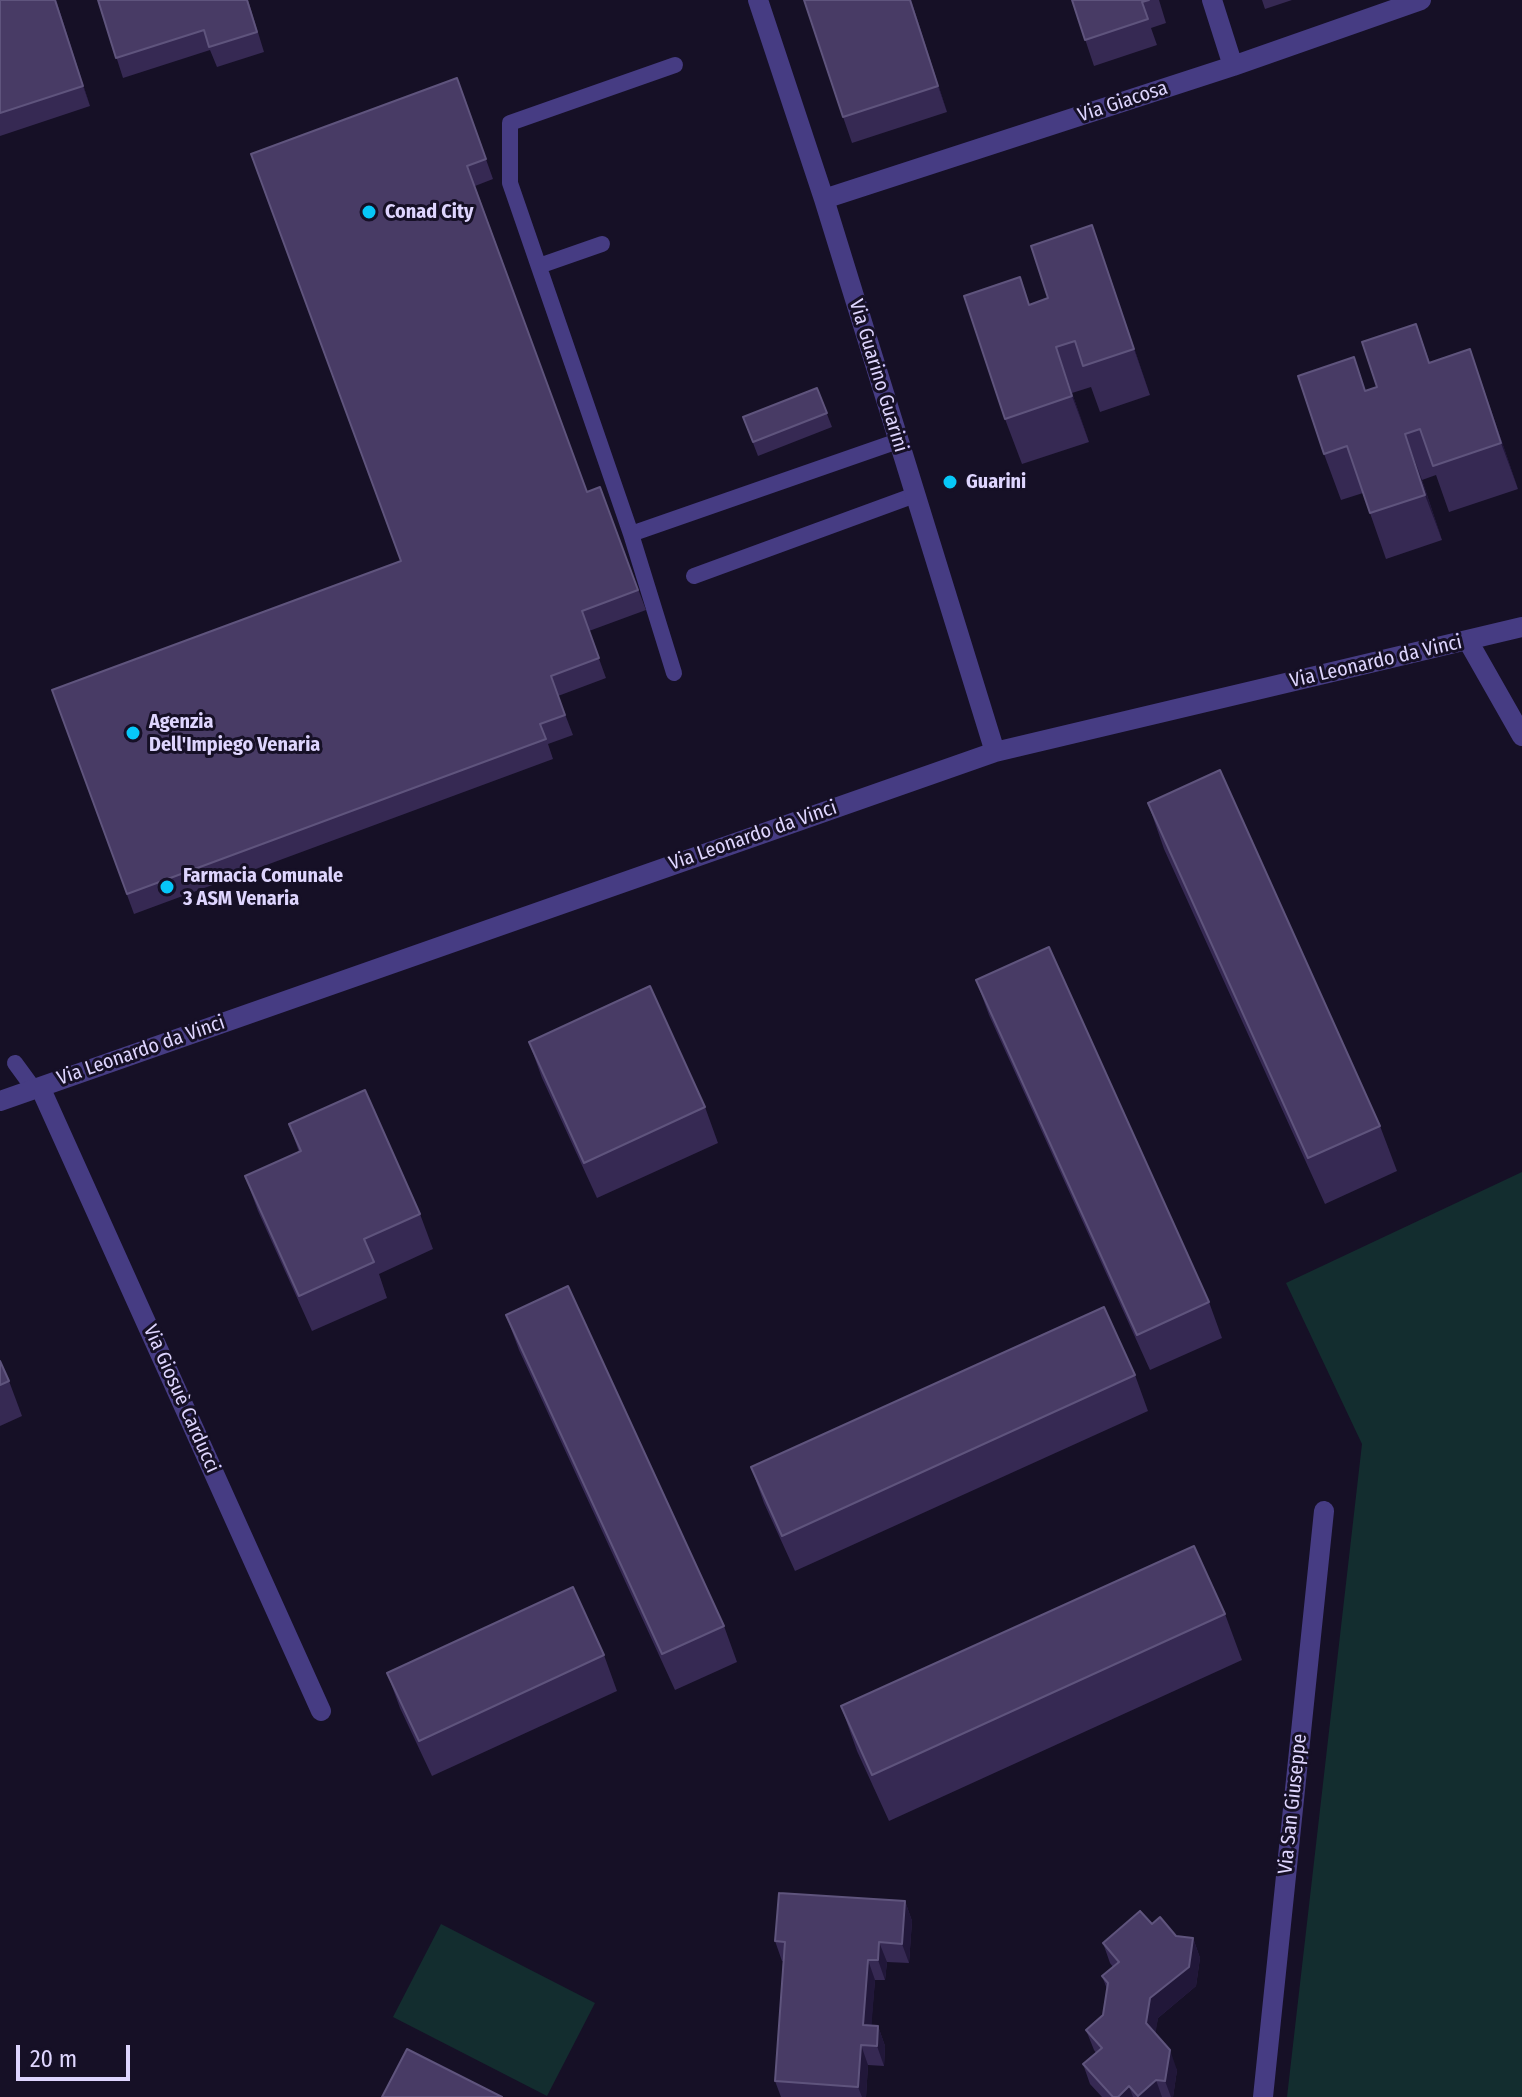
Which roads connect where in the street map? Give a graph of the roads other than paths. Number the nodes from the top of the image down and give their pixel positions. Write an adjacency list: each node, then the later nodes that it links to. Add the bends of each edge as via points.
1 (758, 0): 6 (street, Via Guarino Guarini)
2 (1212, 0): 5 (street)
3 (1421, 0): 5 (street, Via Giacosa)
4 (675, 65): 8 (lane, via 510,123 510,183)
5 (1233, 66): 6 (street, Via Giacosa)
6 (824, 199): 9 (street, Via Guarino Guarini)
7 (602, 244): 8 (lane)
8 (539, 266): 11 (lane)
9 (898, 441): 10 (street, Via Guarino Guarini); 11 (lane)
10 (915, 495): 12 (lane); 17 (street, Via Guarino Guarini)
11 (631, 534): 15 (lane)
12 (694, 576)
13 (1522, 627): 14 (street, Via Leonardo da Vinci)
14 (1468, 641): 16 (street); 17 (street, Via Leonardo da Vinci)
15 (674, 673)
16 (1522, 736)
17 (995, 752): 19 (street, Via Leonardo da Vinci)
18 (15, 1063): 19 (lane)
19 (37, 1088): 20 (street, Via Leonardo da Vinci); 22 (street, Via Giosuè Carducci)
20 (0, 1101)
21 (1324, 1511): 23 (street, Via San Giuseppe)
22 (321, 1711)
23 (1263, 2097)

